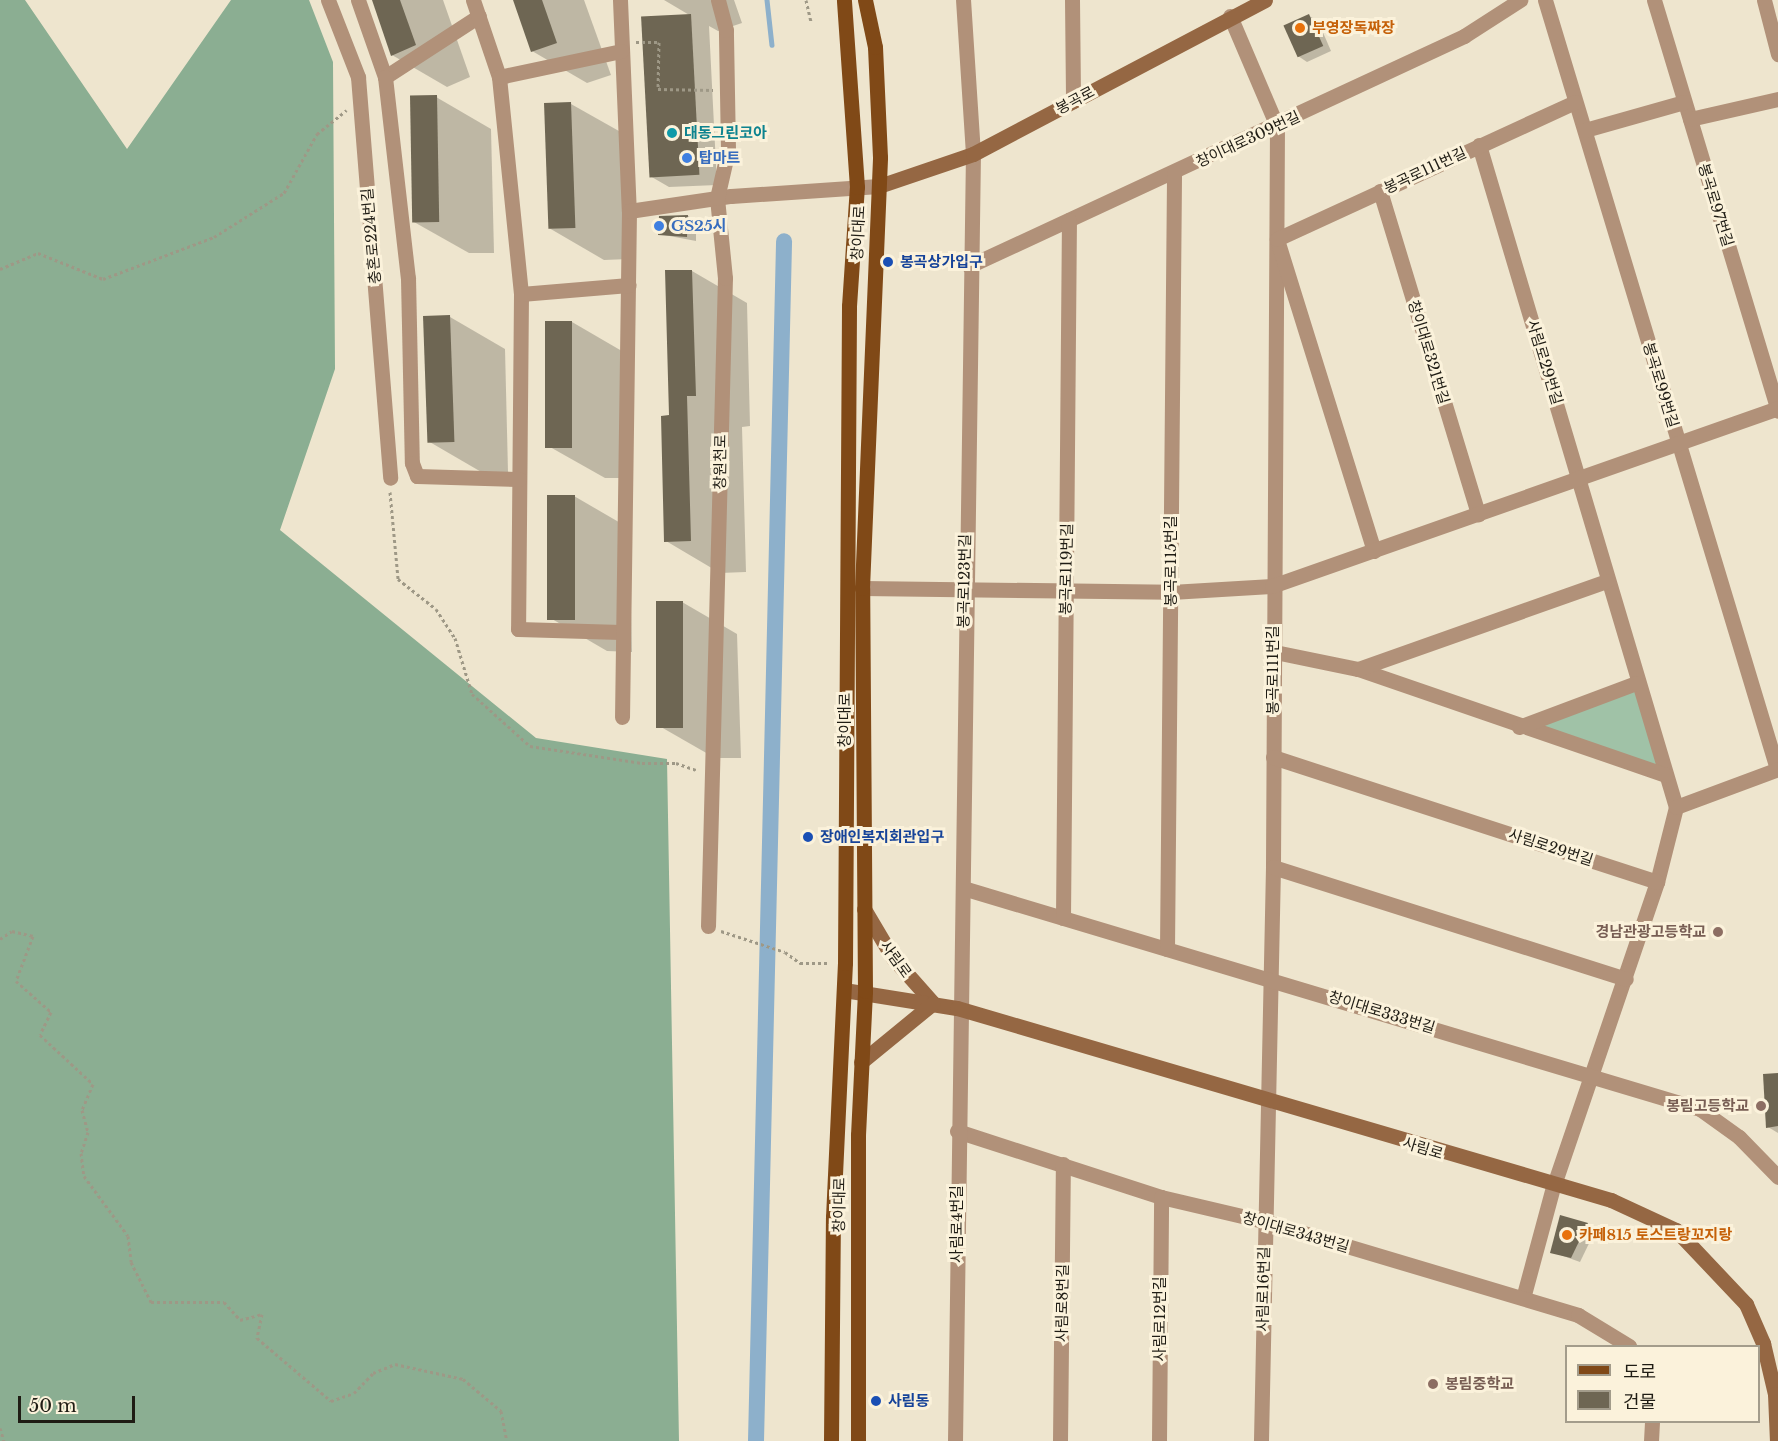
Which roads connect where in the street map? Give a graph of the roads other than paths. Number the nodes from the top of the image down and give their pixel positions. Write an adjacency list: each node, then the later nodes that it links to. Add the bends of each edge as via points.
1 (328, 0): 44 (street, 충혼로224번길, via 358,77)
2 (358, 0): 19 (street)
3 (473, 0): 15 (street)
4 (620, 0): 17 (street)
5 (718, 0): 34 (street, 창원천로, via 726,30 728,150)
6 (844, 0): 32 (main road, 창이대로)
7 (865, 0): 31 (main road, 창이대로, via 875,47)
8 (963, 0): 29 (street, 봉곡로123번길)
9 (1072, 0): 22 (street)
10 (1265, 0): 16 (street, 봉곡로)
11 (1520, 0): 26 (street, 창이대로309번길, via 1464,36)
12 (1545, 0): 23 (street, 봉곡로99번길)
13 (1654, 0): 24 (street, 봉곡로97번길)
14 (1764, 0): 18 (street)
15 (478, 16): 19 (street); 20 (street)
16 (1230, 16): 22 (street, 봉곡로); 26 (street, 봉곡로111번길)
17 (621, 47): 20 (street); 35 (street)
18 (1778, 54)
19 (385, 76): 45 (street, via 408,278 412,463 417,476)
20 (499, 77): 40 (street)
21 (1778, 99): 25 (street)
22 (1074, 100): 29 (street, 봉곡로)
23 (1575, 102): 27 (street, 봉곡로99번길); 28 (street, 봉곡로111번길)
24 (1684, 102): 25 (street, 봉곡로97번길); 27 (street)
25 (1690, 119): 41 (street, 봉곡로97번길)
26 (1277, 126): 30 (street, 창이대로309번길); 37 (street, 봉곡로111번길)
27 (1585, 130): 42 (street, 봉곡로99번길)
28 (1479, 145): 33 (street, 봉곡로111번길); 43 (street, 사림로29번길)
29 (974, 154): 31 (street, 봉곡로); 38 (street, 봉곡로123번길)
30 (1174, 174): 36 (street, 창이대로309번길); 53 (street, 봉곡로115번길)
31 (879, 186): 32 (street); 51 (main road, 창이대로)
32 (857, 187): 34 (street); 73 (main road, 창이대로, via 849,306)
33 (1380, 191): 37 (street, 봉곡로111번길); 46 (street, 창이대로321번길)
34 (724, 197): 35 (street); 69 (street, 창원천로)
35 (629, 211): 39 (street)
36 (1069, 220): 38 (street, 창이대로309번길); 52 (street, 봉곡로119번길)
37 (1277, 240): 47 (street); 50 (street, 봉곡로111번길)
38 (969, 266): 49 (street, 봉곡로123번길)
39 (629, 285): 40 (street); 54 (street)
40 (521, 294): 45 (street)
41 (1778, 409): 42 (street)
42 (1679, 443): 43 (street); 61 (street, 봉곡로99번길)
43 (1580, 477): 46 (street); 48 (street, 사림로29번길)
44 (390, 478)
45 (519, 479): 54 (street, via 518,629)
46 (1478, 514): 47 (street)
47 (1374, 551): 50 (street)
48 (1606, 581): 56 (street); 57 (street, 사림로29번길)
49 (963, 586): 51 (street); 52 (street); 66 (street, 봉곡로123번길)
50 (1272, 586): 53 (street); 55 (street, 봉곡로111번길)
51 (862, 588): 67 (main road, 창이대로)
52 (1066, 592): 53 (street); 68 (street, 봉곡로119번길)
53 (1171, 592): 70 (street, 봉곡로115번길)
54 (621, 632): 58 (street)
55 (1275, 652): 56 (street); 60 (street, 봉곡로111번길)
56 (1358, 669): 59 (street)
57 (1635, 683): 59 (street); 62 (street, 사림로29번길)
58 (622, 717)
59 (1519, 727): 62 (street)
60 (1273, 757): 64 (street, 봉곡로111번길); 65 (street, 사림로29번길)
61 (1778, 769): 63 (street)
62 (1665, 775): 63 (street, 사림로29번길)
63 (1676, 807): 65 (street)
64 (1273, 867): 71 (street, 봉곡로111번길); 72 (street)
65 (1657, 882): 72 (street)
66 (963, 888): 68 (street, 창이대로333번길); 76 (street, 봉곡로123번길)
67 (864, 909): 74 (main road, 창이대로); 75 (street, 사림로, via 893,958)
68 (1063, 918): 70 (street, 창이대로333번길)
69 (708, 926)
70 (1167, 949): 71 (street, 창이대로333번길)
71 (1269, 977): 78 (street, 창이대로333번길); 79 (street, 봉곡로111번길)
72 (1626, 979): 78 (street)
73 (844, 990): 74 (street, 사림로); 91 (main road, 창이대로, via 833,1217)
74 (865, 991): 75 (street, 사림로); 77 (main road, 창이대로)
75 (933, 1003): 76 (street, 사림로); 77 (street)
76 (957, 1008): 79 (street, 사림로); 80 (street, 사림로4번길)
77 (861, 1062): 92 (main road, 창이대로)
78 (1591, 1076): 82 (street, 창이대로333번길, via 1708,1112); 83 (street)
79 (1269, 1101): 83 (street, 사림로); 85 (street, 사림로16번길)
80 (957, 1131): 81 (street, 창이대로343번길); 93 (street, 사림로4번길)
81 (1064, 1164): 84 (street, 창이대로343번길); 94 (street, 사림로8번길)
82 (1778, 1177)
83 (1553, 1187): 86 (street); 88 (street, 사림로, via 1611,1200 1676,1230 1746,1304)
84 (1161, 1197): 85 (street, 창이대로343번길); 95 (street, 사림로12번길)
85 (1263, 1221): 86 (street, 창이대로343번길); 96 (street, 사림로16번길)
86 (1522, 1298): 87 (street, 창이대로343번길, via 1578,1315)
87 (1626, 1345)
88 (1759, 1345)
89 (1760, 1347): 98 (street, 사림로, via 1772,1384)
90 (1652, 1423): 97 (street)
91 (831, 1441)
92 (858, 1441)
93 (955, 1441)
94 (1060, 1441)
95 (1159, 1441)
96 (1261, 1441)
97 (1651, 1441)
98 (1778, 1441)

